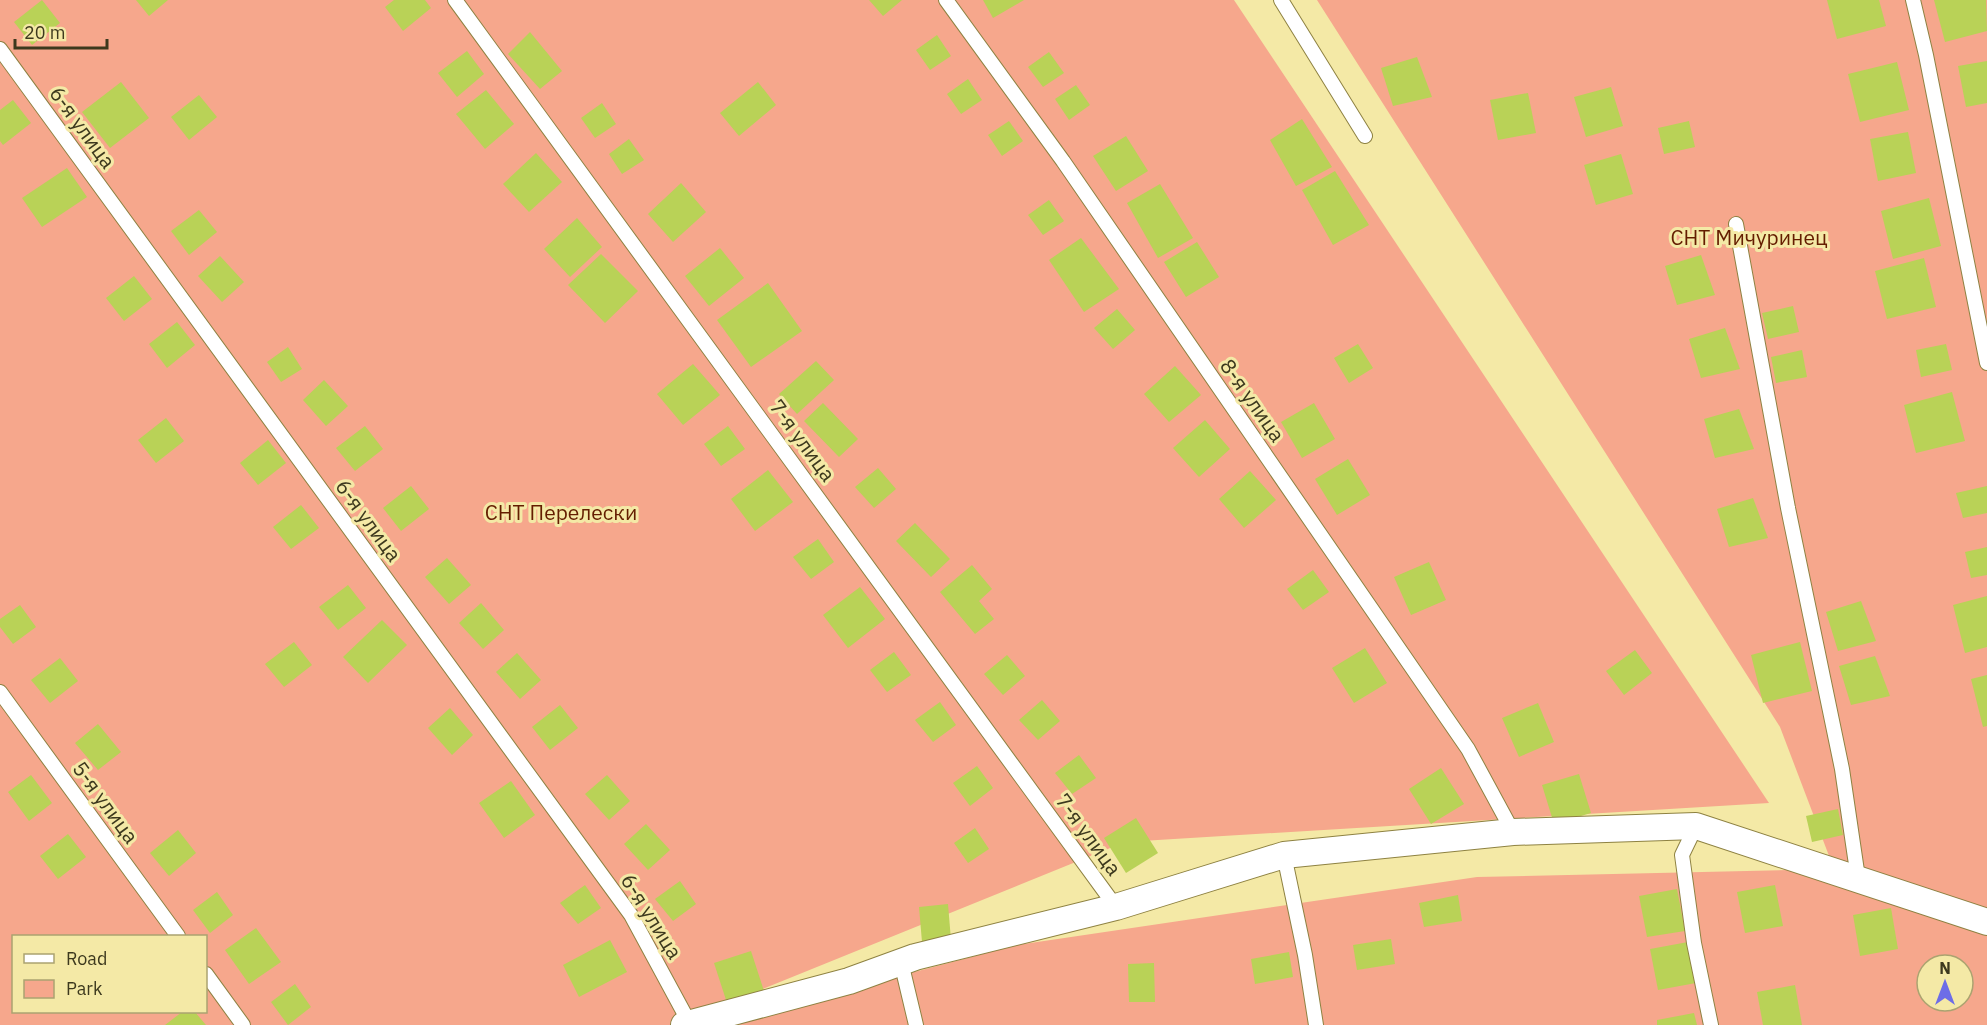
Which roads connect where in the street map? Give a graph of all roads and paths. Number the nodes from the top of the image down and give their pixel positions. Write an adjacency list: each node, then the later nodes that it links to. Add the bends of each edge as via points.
1 (455, 0): 14 (lane, 7-я улица)
2 (946, 0): 11 (lane, 8-я улица, via 1063,161 1468,749)
3 (1281, 0): 6 (lane)
4 (1913, 0): 8 (lane)
5 (0, 49): 19 (lane, 6-я улица, via 631,915)
6 (1365, 136)
7 (1736, 224): 13 (lane, via 1788,508 1842,769)
8 (1987, 363)
9 (0, 692): 16 (lane, 5-я улица)
10 (1696, 826): 11 (street); 13 (street); 23 (lane, via 1682,855)
11 (1513, 832): 12 (street)
12 (1284, 855): 14 (street); 22 (lane)
13 (1858, 878): 15 (street)
14 (1116, 907): 17 (street)
15 (1987, 922)
16 (177, 935)
17 (901, 962): 19 (street, via 849,981); 21 (lane)
18 (207, 975): 20 (lane)
19 (687, 1024)
20 (243, 1025)
21 (916, 1025)
22 (1316, 1025)
23 (1710, 1025)

